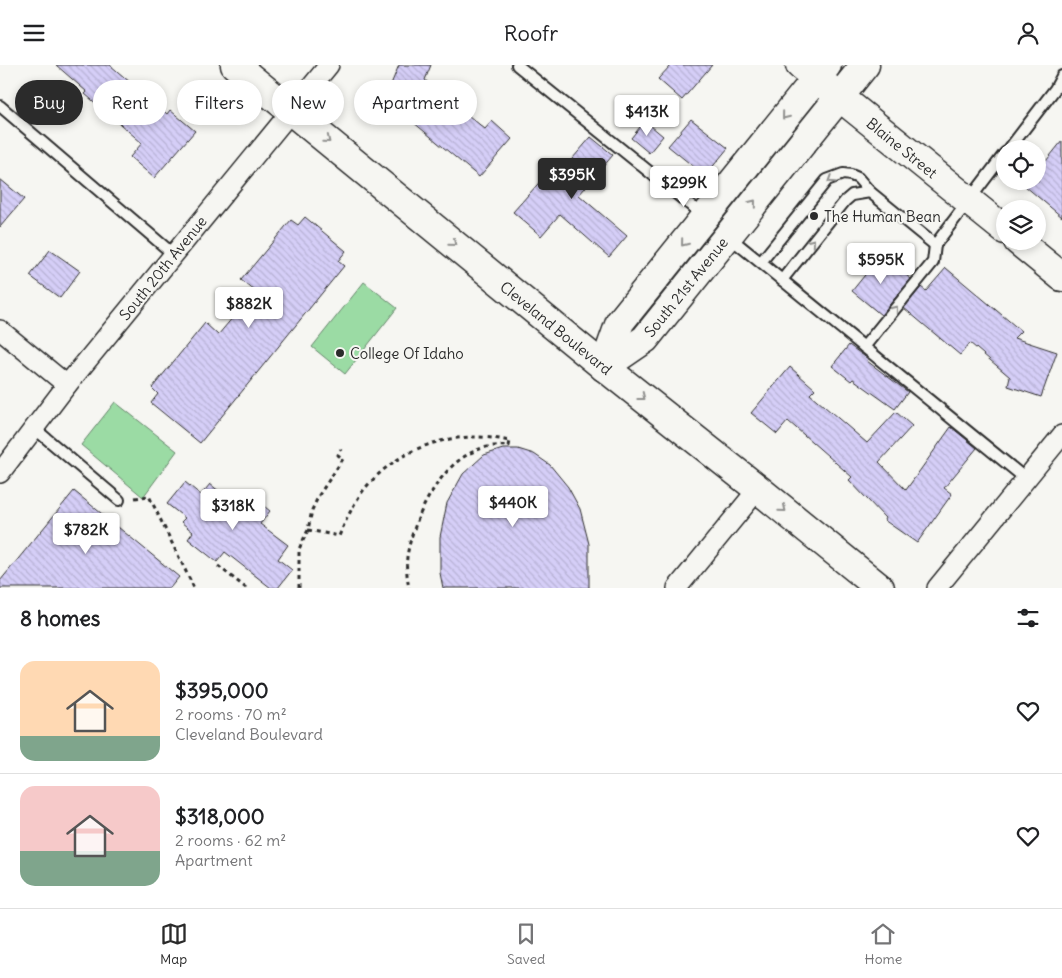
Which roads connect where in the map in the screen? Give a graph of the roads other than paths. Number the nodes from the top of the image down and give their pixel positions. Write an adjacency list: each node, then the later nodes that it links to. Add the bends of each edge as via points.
1 (235, 65): 8 (main road, Cleveland Boulevard)
2 (329, 65): 7 (street, South 20th Avenue)
3 (518, 65): 17 (lane)
4 (865, 65): 9 (main road, South 21st Avenue)
5 (814, 69): 9 (main road, Blaine Street); 17 (main road, South 21st Avenue, one-way to 17)
6 (1062, 76): 13 (lane)
7 (317, 80)
8 (272, 95)
9 (839, 97): 16 (main road, Blaine Street); 19 (main road, South 21st Avenue, one-way to 9)
10 (0, 105): 22 (lane)
11 (280, 125): 22 (street, South 20th Avenue)
12 (309, 125): 28 (main road, Cleveland Boulevard, one-way to 28)
13 (1016, 140)
14 (996, 164): 16 (lane)
15 (870, 192): 20 (lane); 23 (lane, one-way to 23, via 851,175 827,180); 25 (lane, one-way to 15, via 845,201 852,195)
16 (968, 200): 18 (main road, Blaine Street); 20 (lane)
17 (705, 217): 28 (main road, South 21st Avenue, one-way to 28, via 620,321)
18 (996, 223)
19 (728, 235): 23 (lane); 28 (main road, South 21st Avenue, via 646,339)
20 (935, 245): 27 (lane, one-way to 20, via 933,262)
21 (1029, 250): 24 (main road)
22 (173, 254): 29 (street, South 20th Avenue)
23 (760, 262): 25 (lane)
24 (1062, 277)
25 (782, 280): 27 (lane)
26 (0, 330): 29 (street)
27 (864, 347): 33 (lane)
28 (604, 367): 34 (main road, Cleveland Boulevard, one-way to 34)
29 (67, 385): 30 (street, South 20th Avenue)
30 (34, 428): 32 (street, South 20th Avenue); 35 (lane)
31 (1062, 435): 33 (street)
32 (0, 473)
33 (1026, 479): 38 (street)
34 (758, 489): 36 (street); 37 (main road, Cleveland Boulevard, one-way to 37)
35 (119, 500)
36 (677, 588)
37 (880, 588)
38 (937, 588)

